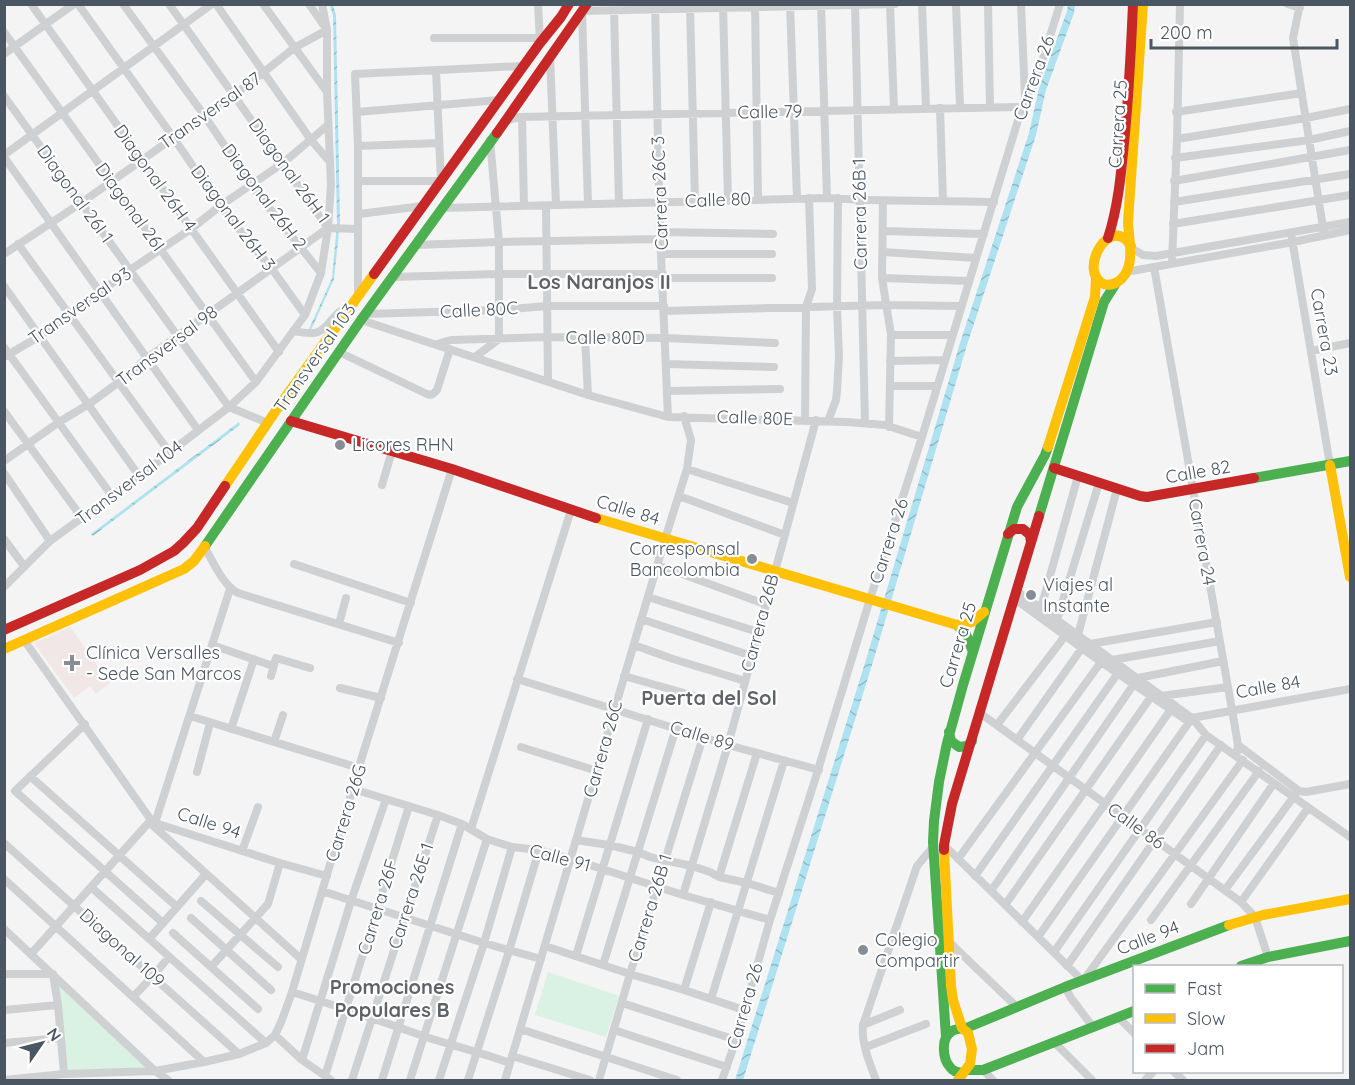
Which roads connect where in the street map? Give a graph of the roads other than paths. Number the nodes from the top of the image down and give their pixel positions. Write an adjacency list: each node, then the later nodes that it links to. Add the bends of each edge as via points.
1 (31, 4): 35 (street, Diagonal 26H 4)
2 (76, 4): 35 (street); 46 (street, Diagonal 26H 3)
3 (123, 4): 41 (street, Diagonal 26H 2)
4 (169, 4): 34 (street, Diagonal 26H 1)
5 (214, 4): 34 (street); 48 (street)
6 (263, 4): 42 (street)
7 (309, 4): 36 (street)
8 (322, 4): 36 (street)
9 (538, 4): 39 (street)
10 (561, 4): 33 (street)
11 (569, 4): 33 (street, Transversal 103)
12 (892, 4): 23 (street); 62 (street)
13 (922, 4): 60 (street)
14 (956, 4): 57 (street)
15 (988, 4): 58 (street)
16 (1022, 4): 54 (street)
17 (1059, 4): 54 (street, Carrera 26, via 1035,84)
18 (1133, 4): 142 (street, Carrera 25, via 1123,165)
19 (1143, 4): 148 (street, Carrera 25, via 1128,222)
20 (1179, 4): 70 (street)
21 (1288, 4): 27 (street)
22 (821, 5): 23 (street); 26 (street); 67 (street)
23 (855, 5): 64 (street, Carrera 26B 1)
24 (723, 6): 25 (street); 30 (street); 69 (street)
25 (755, 6): 26 (street); 65 (street)
26 (790, 6): 66 (street)
27 (1300, 6): 51 (street, via 1293,38)
28 (623, 7): 29 (street); 32 (street)
29 (655, 7): 30 (street); 74 (street, Carrera 26C 3)
30 (690, 7): 72 (street)
31 (585, 8): 32 (street); 44 (street, Transversal 103); 76 (street)
32 (614, 10): 77 (street)
33 (561, 17): 39 (street, Transversal 103)
34 (184, 25): 41 (street); 52 (street, Diagonal 26H 1)
35 (46, 26): 40 (street); 49 (street, Diagonal 26H 4)
36 (327, 30): 42 (street, Transversal 87); 50 (street)
37 (4, 32): 40 (street, Diagonal 26I)
38 (434, 38): 39 (street)
39 (540, 40): 45 (street, Transversal 103)
40 (15, 47): 43 (street); 71 (street, Diagonal 26I)
41 (154, 47): 46 (street); 75 (street, Diagonal 26H 2)
42 (294, 48): 48 (street, Transversal 87); 50 (street)
43 (4, 54)
44 (550, 56): 73 (street, Transversal 103); 78 (street)
45 (523, 66): 47 (street); 55 (street, Transversal 103)
46 (124, 68): 49 (street); 83 (street, Diagonal 26H 3)
47 (435, 70): 56 (street); 68 (street, via 355,74)
48 (264, 72): 52 (street, Transversal 87); 85 (street)
49 (93, 91): 71 (street); 94 (street, Diagonal 26H 4)
50 (327, 92): 80 (street)
51 (1302, 93): 70 (street); 79 (street)
52 (234, 94): 75 (street, Transversal 87); 96 (street, Diagonal 26H 1)
53 (4, 96): 82 (street, Diagonal 26I 1)
54 (1025, 98): 59 (street, Carrera 26)
55 (499, 100): 56 (street); 101 (street, Transversal 103)
56 (438, 105): 68 (street); 88 (street)
57 (960, 107): 58 (street, Calle 79); 61 (street, Calle 79)
58 (990, 107): 59 (street, Calle 79)
59 (1022, 107): 117 (street, Carrera 26)
60 (926, 108): 61 (street, Calle 79); 62 (street, Calle 79)
61 (940, 108): 112 (street)
62 (894, 109): 64 (street, Calle 79)
63 (1350, 109): 79 (street)
64 (858, 110): 67 (street, Calle 79); 111 (street, Carrera 26B 1)
65 (757, 111): 66 (street, Calle 79); 69 (street, Calle 79); 109 (street)
66 (794, 111): 67 (street, Calle 79); 105 (street)
67 (824, 111): 107 (street)
68 (357, 112): 89 (street)
69 (726, 112): 72 (street, Calle 79); 110 (street)
70 (1176, 112): 84 (street)
71 (63, 113): 82 (street); 99 (street, Diagonal 26I)
72 (693, 113): 74 (street, Calle 79); 114 (street)
73 (518, 114): 78 (street, Calle 79); 86 (street, Transversal 103, via 505,121); 126 (street)
74 (657, 114): 77 (street, Calle 79); 116 (street, Carrera 26C 3)
75 (204, 115): 83 (street, Transversal 87); 103 (street, Diagonal 26H 2)
76 (585, 115): 77 (street, Calle 79); 78 (street, Calle 79); 121 (street)
77 (617, 115): 120 (street)
78 (554, 116): 122 (street)
79 (1306, 118): 84 (street); 87 (street)
80 (328, 125): 85 (street, Transversal 93); 95 (street)
81 (1350, 131): 87 (street)
82 (32, 135): 91 (street); 119 (street, Diagonal 26I 1)
83 (173, 137): 94 (street, Transversal 87); 123 (street, Diagonal 26H 3)
84 (1177, 139): 93 (street)
85 (311, 140): 95 (street); 96 (street, Transversal 93)
86 (490, 140): 125 (street); 128 (street, Transversal 103)
87 (1309, 140): 92 (street); 93 (street)
88 (439, 143): 89 (street); 101 (street)
89 (358, 146): 100 (street)
90 (1350, 150): 92 (street)
91 (4, 156): 131 (street)
92 (1312, 157): 98 (street); 102 (street)
93 (1175, 158): 102 (street)
94 (141, 159): 99 (street, Transversal 87); 134 (street, Diagonal 26H 4)
95 (330, 162): 133 (street)
96 (283, 164): 103 (street, Transversal 93); 133 (street, Diagonal 26H 1)
97 (1350, 174): 98 (street)
98 (1315, 180): 113 (street); 118 (street)
99 (111, 181): 119 (street, Transversal 87); 150 (street, Diagonal 26I)
100 (358, 181): 101 (street); 129 (street)
101 (441, 181): 124 (street, Transversal 103)
102 (1174, 181): 118 (street)
103 (251, 185): 123 (street, Transversal 93); 149 (street, Diagonal 26H 2)
104 (1350, 195): 113 (street)
105 (797, 198): 106 (street, Calle 80); 109 (street, Calle 80)
106 (809, 198): 107 (street, Calle 80); 179 (street, via 812,289)
107 (827, 198): 108 (street, Calle 80)
108 (838, 198): 111 (street, Calle 80); 180 (street)
109 (758, 199): 110 (street, Calle 80)
110 (728, 200): 114 (street, Calle 80)
111 (860, 200): 115 (street, Calle 80); 177 (street, Carrera 26B 1)
112 (943, 200): 115 (street, Calle 80); 117 (street, Calle 80)
113 (1318, 200): 132 (street); 138 (street)
114 (695, 201): 116 (street, Calle 80)
115 (883, 201): 137 (street)
116 (660, 202): 120 (street, Calle 80); 141 (street, Carrera 26C 3)
117 (994, 202): 140 (street, Carrera 26)
118 (1174, 202): 132 (street)
119 (81, 203): 131 (street, Transversal 87); 159 (street, Diagonal 26I 1)
120 (619, 203): 121 (street, Calle 80)
121 (588, 204): 122 (street, Calle 80)
122 (556, 205): 127 (street, Calle 80)
123 (220, 206): 134 (street, Transversal 93); 158 (street, Diagonal 26H 3)
124 (423, 206): 129 (street); 174 (street, Transversal 103)
125 (496, 206): 126 (street, Calle 80); 128 (street, Calle 80); 144 (street)
126 (524, 206): 127 (street, Calle 80)
127 (546, 206): 145 (street)
128 (442, 208): 147 (street, Transversal 103)
129 (359, 214): 135 (street)
130 (1350, 222): 138 (street)
131 (51, 223): 146 (street, Transversal 87); 172 (street)
132 (1173, 224): 156 (street)
133 (331, 228): 135 (street, Diagonal 26H 1); 149 (street, Transversal 98); 161 (street)
134 (191, 229): 150 (street, Transversal 93); 173 (street, Diagonal 26H 4)
135 (358, 229): 174 (street)
136 (1350, 230): 138 (street)
137 (883, 231): 140 (street); 151 (street)
138 (1323, 231): 143 (street)
139 (773, 234): 141 (street)
140 (984, 234): 155 (street, Carrera 26)
141 (660, 236): 145 (street); 153 (street, Carrera 26C 3)
142 (1108, 238): 148 (street, via 1122,237); 168 (street, via 1100,244 1095,258)
143 (1292, 238): 156 (street); 203 (street, Carrera 23)
144 (499, 242): 145 (street); 147 (street); 162 (street)
145 (547, 242): 163 (street)
146 (18, 244): 152 (street, Transversal 87); 184 (street)
147 (415, 245): 165 (street, Transversal 103)
148 (1131, 247): 156 (street, via 1143,255); 160 (street)
149 (301, 248): 158 (street, Transversal 98); 161 (street, Diagonal 26H 2)
150 (160, 249): 159 (street, Transversal 93); 185 (street, Diagonal 26I)
151 (883, 252): 155 (street); 167 (street)
152 (4, 254)
153 (662, 254): 154 (street); 164 (street, Carrera 26C 3)
154 (772, 254)
155 (976, 258): 169 (street, Carrera 26)
156 (1172, 258): 157 (street)
157 (1154, 267): 160 (street); 253 (street, Carrera 24)
158 (272, 269): 173 (street, Transversal 98); 186 (street, Diagonal 26H 3)
159 (130, 270): 172 (street, Transversal 93); 193 (street, Diagonal 26I 1)
160 (1126, 272): 170 (street)
161 (321, 273): 186 (street)
162 (499, 274): 163 (street); 165 (street); 183 (street)
163 (547, 274): 164 (street); 176 (street)
164 (663, 276): 166 (street); 182 (street, Carrera 26C 3)
165 (392, 277): 187 (street, Transversal 103)
166 (772, 278)
167 (882, 278): 169 (street); 175 (street)
168 (1096, 278): 170 (street, via 1106,285); 260 (street, Carrera 25, via 1095,297 1045,455)
169 (969, 281): 178 (street, Carrera 26)
170 (1116, 283): 244 (street, Carrera 25, via 1104,302)
171 (4, 286): 192 (street)
172 (100, 292): 184 (street, Transversal 93); 208 (street)
173 (238, 293): 185 (street, Transversal 98); 204 (street, Diagonal 26H 4)
174 (358, 296): 181 (street, Transversal 103)
175 (886, 305): 177 (street, Calle 80C); 178 (street, Calle 80C); 190 (street)
176 (547, 306): 182 (street, Calle 80C); 183 (street, Calle 80C); 194 (street)
177 (862, 306): 180 (street, Calle 80C); 234 (street, Carrera 26B 1)
178 (961, 306): 191 (street, Carrera 26)
179 (806, 307): 180 (street, Calle 80C); 182 (street, Calle 80C); 228 (street)
180 (837, 307): 231 (street, via 837,391)
181 (350, 308): 188 (street, via 340,310 321,331); 189 (street, Transversal 103)
182 (664, 309): 196 (street, Carrera 26C 3)
183 (499, 310): 187 (street, Calle 80C); 197 (street)
184 (69, 315): 192 (street, Transversal 93); 216 (street)
185 (208, 315): 193 (street, Transversal 98); 217 (street, Diagonal 26I)
186 (304, 315): 188 (street)
187 (364, 317): 198 (street, Transversal 103); 200 (street, Calle 80E)
188 (293, 331): 204 (street)
189 (332, 332): 198 (street, via 335,344); 212 (street, Transversal 103)
190 (891, 335): 191 (street); 210 (street)
191 (953, 335): 209 (street, Carrera 26)
192 (40, 336): 206 (street, Transversal 93); 223 (street)
193 (178, 336): 208 (street, Transversal 98); 224 (street, Diagonal 26I 1)
194 (548, 337): 195 (street, Calle 80D); 197 (street, Calle 80D); 215 (street)
195 (585, 338): 196 (street, Calle 80D); 222 (street)
196 (665, 338): 201 (street, Calle 80D); 211 (street, Carrera 26C 3)
197 (499, 339): 200 (street, Calle 80D); 207 (street)
198 (346, 342): 205 (street, Transversal 103)
199 (1350, 343): 203 (street)
200 (435, 344): 202 (street, Calle 80E)
201 (775, 344)
202 (450, 349): 205 (street, via 433,394); 207 (street, Calle 80E)
203 (1311, 351): 243 (street, Carrera 23)
204 (279, 352): 217 (street)
205 (339, 352): 214 (street, Transversal 103)
206 (6, 353): 232 (street)
207 (475, 357): 215 (street, Calle 80E)
208 (147, 358): 216 (street, Transversal 98); 236 (street)
209 (945, 360): 210 (street); 219 (street, Carrera 26)
210 (890, 361): 218 (street)
211 (666, 364): 213 (street); 221 (street, Carrera 26C 3)
212 (308, 366): 214 (street, via 321,364); 233 (street, Transversal 103)
213 (774, 367)
214 (322, 376): 230 (street, Transversal 103)
215 (548, 381): 222 (street, Calle 80E)
216 (119, 382): 223 (street, Transversal 98); 240 (street)
217 (256, 382): 224 (street, Transversal 104)
218 (890, 386): 219 (street); 235 (street)
219 (937, 386): 237 (street, Carrera 26)
220 (780, 389): 221 (street)
221 (667, 391): 226 (street, Carrera 26C 3)
222 (588, 395): 226 (street, Calle 80E)
223 (89, 404): 232 (street, Transversal 98); 248 (street)
224 (229, 407): 233 (street); 236 (street, Transversal 104)
225 (4, 411): 238 (street)
226 (668, 417): 227 (street, Calle 80E)
227 (684, 417): 228 (street, Calle 80E); 246 (street, Carrera 26C, via 691,440)
228 (806, 420): 229 (street, Calle 80E)
229 (816, 420): 231 (street, Calle 80E); 256 (street, Carrera 26B)
230 (291, 421): 239 (street, Calle 84); 265 (street, Transversal 103)
231 (828, 421): 234 (street, Calle 80E)
232 (59, 422): 238 (street, Transversal 98); 254 (street)
233 (268, 423): 279 (street, Transversal 103, via 183,543 150,564)
234 (864, 423): 235 (street, Calle 80E)
235 (889, 427): 237 (street, Calle 80E)
236 (198, 430): 240 (street, Transversal 104)
237 (922, 437): 276 (street, Carrera 26)
238 (28, 444): 241 (street, Transversal 98); 258 (street)
239 (392, 451): 245 (street, Calle 84); 251 (street)
240 (170, 453): 248 (street, Transversal 104)
241 (4, 461)
242 (1350, 461): 243 (street, Calle 82)
243 (1330, 465): 253 (street, Calle 82); 270 (street, Carrera 23)
244 (1054, 468): 249 (street, Calle 82); 264 (street, Carrera 25)
245 (452, 470): 257 (street, Calle 84); 277 (street, Carrera 26G)
246 (687, 470): 255 (street, Carrera 26C); 256 (street)
247 (4, 473): 263 (street)
248 (140, 476): 254 (street, Transversal 104)
249 (1078, 476): 250 (street, Calle 82); 280 (street)
250 (1099, 483): 252 (street, Calle 82); 283 (street)
251 (382, 485)
252 (1117, 489): 253 (street, Calle 82, via 1147,497); 292 (street)
253 (1193, 489): 285 (street, Carrera 24)
254 (112, 496): 258 (street, Transversal 104)
255 (679, 496): 259 (street); 262 (street, Carrera 26C)
256 (793, 503): 259 (street, Carrera 26B)
257 (571, 510): 262 (street, Calle 84); 312 (street)
258 (82, 518): 263 (street, Transversal 104)
259 (784, 534): 269 (street, Carrera 26B)
260 (1008, 535): 264 (street, via 1014,529 1023,529 1030,535); 281 (street, Carrera 25)
261 (4, 539): 268 (street)
262 (665, 539): 267 (street, Carrera 26C); 269 (street, Calle 84)
263 (50, 541): 268 (street, Transversal 104)
264 (1031, 544): 273 (street, Carrera 25)
265 (205, 548): 272 (street); 286 (street, Transversal 103, via 184,569)
266 (294, 564): 277 (street)
267 (657, 565): 274 (street, Carrera 26C); 278 (street)
268 (24, 566): 271 (street, Transversal 104)
269 (775, 570): 276 (street, Calle 84); 278 (street, Carrera 26B)
270 (1350, 577)
271 (4, 587)
272 (230, 589): 287 (street); 297 (street, Calle 94)
273 (1016, 595): 280 (street); 293 (street); 324 (street, Carrera 25)
274 (648, 597): 282 (street, Carrera 26C); 290 (street)
275 (346, 598): 287 (street)
276 (875, 600): 288 (street, Calle 84); 350 (street, Carrera 26)
277 (411, 603): 296 (street, Carrera 26G)
278 (765, 604): 290 (street, Carrera 26B)
279 (54, 607): 284 (street, Transversal 103); 286 (street, via 50,619 54,624)
280 (1041, 608): 283 (street)
281 (985, 612): 288 (street, via 970,624); 301 (street, Carrera 25)
282 (641, 619): 298 (street, Carrera 26C); 302 (street)
283 (1058, 620): 292 (street)
284 (28, 621): 289 (street, Transversal 103); 291 (street, via 39,625)
285 (1216, 622): 295 (street, Carrera 24); 299 (street)
286 (62, 624): 291 (street, Transversal 103)
287 (339, 624): 296 (street)
288 (957, 625): 301 (street, via 966,634)
289 (4, 630)
290 (758, 632): 302 (street, Carrera 26B)
291 (39, 634): 294 (street, Transversal 103)
292 (1078, 635): 299 (street)
293 (1065, 636): 299 (street); 331 (street)
294 (24, 640): 300 (street, Transversal 103); 330 (street)
295 (1220, 640): 304 (street); 305 (street, Carrera 24)
296 (399, 643): 320 (street, Carrera 26G)
297 (212, 645): 303 (street); 326 (street, Calle 94)
298 (634, 645): 311 (street, Carrera 26C); 313 (street)
299 (1086, 646): 304 (street); 306 (street); 338 (street)
300 (4, 649)
301 (973, 652): 334 (street, Carrera 25)
302 (752, 656): 313 (street, Carrera 26B)
303 (254, 659): 307 (street); 333 (street)
304 (1112, 660): 314 (street)
305 (1223, 661): 314 (street); 315 (street, Carrera 24)
306 (1101, 662): 309 (street); 345 (street)
307 (273, 666): 308 (street, via 276,658); 310 (street)
308 (310, 668)
309 (1118, 673): 314 (street); 348 (street)
310 (271, 676)
311 (624, 676): 319 (street); 322 (street, Carrera 26C)
312 (517, 679): 322 (street, Calle 89); 370 (street)
313 (745, 681): 340 (street, Carrera 26B)
314 (1136, 681): 318 (street); 355 (street)
315 (1228, 687): 318 (street); 323 (street, Carrera 24)
316 (340, 688): 320 (street)
317 (1350, 689): 323 (street, Calle 84)
318 (1156, 694): 321 (street); 359 (street)
319 (698, 697)
320 (381, 698): 349 (street, Carrera 26G)
321 (1172, 707): 328 (street); 362 (street)
322 (615, 709): 327 (street, Calle 89); 351 (street, Carrera 26C)
323 (1232, 710): 328 (street, Calle 84); 342 (street, Carrera 24)
324 (980, 713): 331 (street, Calle 86); 337 (street, Carrera 25)
325 (282, 715): 339 (street)
326 (190, 716): 329 (street); 368 (street, Calle 94)
327 (648, 719): 332 (street, Calle 89); 377 (street)
328 (1191, 720): 335 (street); 367 (street)
329 (210, 723): 333 (street); 353 (street)
330 (85, 724): 354 (street); 368 (street)
331 (997, 725): 338 (street, Calle 86)
332 (676, 728): 336 (street, Calle 89); 382 (street)
333 (231, 729): 339 (street)
334 (950, 731): 337 (street, via 951,741 959,747 970,744); 378 (street, Carrera 25, via 938,777 934,819)
335 (1206, 735): 341 (street); 371 (street)
336 (703, 737): 340 (street, Calle 89); 387 (street, Carrera 26B 1)
337 (973, 737): 378 (street, Carrera 25)
338 (1017, 740): 345 (street, Calle 86)
339 (274, 742): 349 (street)
340 (728, 745): 344 (street, Calle 89); 389 (street, Carrera 26B)
341 (1221, 745): 346 (street); 375 (street)
342 (1238, 745): 346 (street); 360 (street)
343 (521, 747): 351 (street)
344 (757, 753): 347 (street, Calle 89); 396 (street)
345 (1035, 753): 348 (street, Calle 86); 386 (street)
346 (1239, 758): 352 (street); 383 (street)
347 (784, 761): 350 (street, Calle 89); 400 (street)
348 (1052, 765): 355 (street, Calle 86); 395 (street)
349 (359, 768): 358 (street, Carrera 26G)
350 (819, 770): 406 (street, Carrera 26)
351 (597, 771): 374 (street, Carrera 26C)
352 (1259, 771): 356 (street); 390 (street)
353 (197, 772)
354 (30, 776): 384 (street); 392 (street, via 15,791)
355 (1069, 777): 359 (street, Calle 86); 405 (street)
356 (1274, 783): 360 (street); 399 (street)
357 (1350, 783): 360 (street)
358 (353, 789): 361 (street, Calle 91); 394 (street, Carrera 26G)
359 (1086, 790): 362 (street, Calle 86); 415 (street)
360 (1299, 793): 365 (street); 403 (street)
361 (386, 799): 363 (street, Calle 91); 410 (street)
362 (1105, 803): 367 (street, Calle 86); 425 (street)
363 (409, 806): 366 (street, Calle 91); 417 (street, Carrera 26F)
364 (258, 807): 381 (street)
365 (1308, 808): 372 (street); 412 (street)
366 (438, 815): 369 (street, Calle 91); 419 (street, Carrera 26E 1)
367 (1123, 816): 371 (street, Calle 86); 434 (street)
368 (152, 822): 381 (street, Calle 94); 384 (street); 393 (street)
369 (462, 824): 370 (street, Calle 91); 428 (street)
370 (471, 829): 373 (street, Calle 91)
371 (1140, 829): 375 (street, Calle 86); 442 (street)
372 (1350, 837)
373 (487, 839): 379 (street, Calle 91); 432 (street)
374 (576, 840): 377 (street); 385 (street, Carrera 26C)
375 (1155, 840): 383 (street, Calle 86); 451 (street)
376 (4, 843): 414 (street, Diagonal 109)
377 (609, 845): 382 (street); 391 (street)
378 (938, 846): 386 (street); 437 (street, Carrera 25); 478 (street, via 917,866)
379 (512, 847): 380 (street, Calle 91); 438 (street)
380 (539, 850): 385 (street, Calle 91); 441 (street)
381 (242, 851): 388 (street, Calle 94)
382 (638, 852): 387 (street); 397 (street)
383 (1175, 854): 390 (street, Calle 86); 458 (street)
384 (119, 856): 392 (street); 416 (street)
385 (571, 859): 391 (street, Calle 91); 439 (street, Carrera 26C)
386 (958, 859): 395 (street)
387 (665, 861): 389 (street); 401 (street, Carrera 26B 1)
388 (280, 864): 394 (street, Calle 94); 422 (street, via 268,904)
389 (692, 866): 396 (street); 407 (street, Carrera 26B)
390 (1191, 866): 399 (street, Calle 86); 424 (street)
391 (602, 870): 397 (street, Calle 91); 444 (street)
392 (105, 871): 402 (street); 426 (street)
393 (206, 874): 416 (street); 422 (street)
394 (327, 876): 404 (street, Carrera 26G)
395 (975, 876): 405 (street)
396 (719, 877): 400 (street)
397 (630, 878): 401 (street, Calle 91); 449 (street)
398 (4, 879): 427 (street)
399 (1209, 879): 403 (street, Calle 86); 413 (street)
400 (747, 883): 406 (street); 418 (street)
401 (657, 886): 407 (street, Calle 91); 456 (street, Carrera 26B 1)
402 (91, 887): 414 (street); 435 (street)
403 (1225, 890): 412 (street, Calle 86)
404 (322, 891): 410 (street); 447 (street, Carrera 26G)
405 (991, 891): 415 (street)
406 (779, 893): 423 (street, Carrera 26)
407 (683, 895): 411 (street, Calle 91)
408 (1350, 899): 420 (street, Calle 94)
409 (201, 901): 431 (street)
410 (351, 901): 417 (street); 465 (street)
411 (711, 902): 418 (street, Calle 91); 461 (street)
412 (1241, 902): 420 (street, Calle 86)
413 (1191, 904)
414 (74, 905): 427 (street); 457 (street, Diagonal 109)
415 (1005, 905): 425 (street)
416 (177, 907): 426 (street)
417 (378, 909): 419 (street); 469 (street, Carrera 26F)
418 (738, 911): 423 (street, Calle 91); 464 (street)
419 (404, 917): 428 (street); 476 (street, Carrera 26E 1)
420 (1255, 917): 446 (street, Calle 86); 458 (street, Calle 94)
421 (191, 918): 440 (street)
422 (256, 918): 431 (street); 447 (street)
423 (770, 920): 472 (street, Carrera 26)
424 (1151, 920)
425 (1022, 922): 434 (street)
426 (163, 923): 435 (street)
427 (56, 926): 443 (street); 463 (street)
428 (430, 927): 432 (street); 479 (street)
429 (4, 929): 443 (street)
430 (173, 933): 452 (street)
431 (241, 935): 440 (street); 453 (street)
432 (457, 935): 438 (street); 486 (street)
433 (897, 935): 437 (street, via 920,943)
434 (1038, 937): 442 (street)
435 (149, 939): 445 (street)
436 (1350, 941): 446 (street)
437 (944, 942): 468 (street); 481 (street, Carrera 25, via 953,1000); 487 (street, Carrera 25)
438 (484, 943): 441 (street); 493 (street)
439 (545, 946): 444 (street); 448 (street, Carrera 26C)
440 (226, 950): 452 (street); 460 (street)
441 (509, 951): 448 (street); 495 (street)
442 (1054, 952): 451 (street)
443 (31, 954): 455 (street)
444 (576, 956): 449 (street)
445 (169, 957): 457 (street); 492 (street)
446 (1268, 957): 450 (street)
447 (301, 959): 462 (street, Carrera 26G)
448 (541, 959): 482 (street, Carrera 26C)
449 (603, 965): 456 (street)
450 (1244, 965)
451 (1067, 966): 458 (street)
452 (210, 967): 470 (street)
453 (278, 967)
454 (4, 974): 455 (street)
455 (53, 974): 467 (street); 504 (street)
456 (630, 974): 461 (street); 466 (street, Carrera 26B 1)
457 (153, 976): 463 (street); 496 (street, Diagonal 109)
458 (1083, 981): 459 (street, Calle 94)
459 (1065, 987): 468 (street, Calle 94); 480 (street)
460 (271, 990)
461 (684, 990): 464 (street)
462 (292, 992): 465 (street); 485 (street, Carrera 26G)
463 (133, 997): 501 (street)
464 (711, 999): 472 (street)
465 (321, 1001): 469 (street); 498 (street)
466 (622, 1003): 483 (street, Carrera 26B 1); 489 (street)
467 (58, 1005): 471 (street); 488 (street)
468 (1017, 1007): 481 (street, Calle 94)
469 (346, 1008): 476 (street); 507 (street, Carrera 26F)
470 (258, 1009)
471 (4, 1010)
472 (744, 1010): 489 (street, Carrera 26)
473 (900, 1010): 478 (street)
474 (1133, 1011): 475 (street)
475 (1118, 1017): 480 (street); 484 (street)
476 (372, 1018): 479 (street); 511 (street, Carrera 26E 1)
477 (926, 1024): 494 (street)
478 (863, 1025): 494 (street)
479 (398, 1027): 486 (street); 512 (street)
480 (1093, 1027): 490 (street)
481 (963, 1028): 487 (street, via 951,1029); 506 (street, via 972,1049 971,1062)
482 (520, 1029): 497 (street); 499 (street, Carrera 26C)
483 (614, 1029): 497 (street, Carrera 26B 1); 502 (street)
484 (1133, 1032)
485 (275, 1035): 492 (street, Carrera 26G); 498 (street)
486 (424, 1036): 493 (street); 513 (street)
487 (946, 1037): 500 (street)
488 (61, 1038): 491 (street); 505 (street)
489 (736, 1040): 502 (street, Carrera 26)
490 (1054, 1042): 503 (street); 524 (street)
491 (4, 1043)
492 (266, 1043): 496 (street, Carrera 26G)
493 (449, 1045): 495 (street); 514 (street)
494 (866, 1047): 521 (street)
495 (476, 1051): 499 (street); 515 (street)
496 (239, 1054): 501 (street, Carrera 26G)
497 (606, 1058): 518 (street, Carrera 26B 1); 519 (street)
498 (302, 1060): 507 (street)
499 (511, 1060): 516 (street, Carrera 26C); 517 (street)
500 (946, 1060): 506 (street, via 953,1072); 522 (street)
501 (204, 1062): 504 (street, Carrera 26G)
502 (727, 1067): 520 (street, Carrera 26)
503 (983, 1070): 506 (street); 523 (street)
504 (155, 1071): 505 (street, Carrera 26G); 510 (street)
505 (64, 1074): 508 (street, Carrera 26G)
506 (963, 1075)
507 (328, 1078)
508 (36, 1079): 509 (street, Carrera 26G)
509 (4, 1080)
510 (168, 1080)
511 (352, 1080)
512 (382, 1080)
513 (411, 1080)
514 (439, 1080)
515 (468, 1080)
516 (505, 1080)
517 (590, 1080)
518 (599, 1080)
519 (677, 1080)
520 (722, 1080)
521 (876, 1080)
522 (948, 1080)
523 (993, 1080)
524 (1092, 1080)

